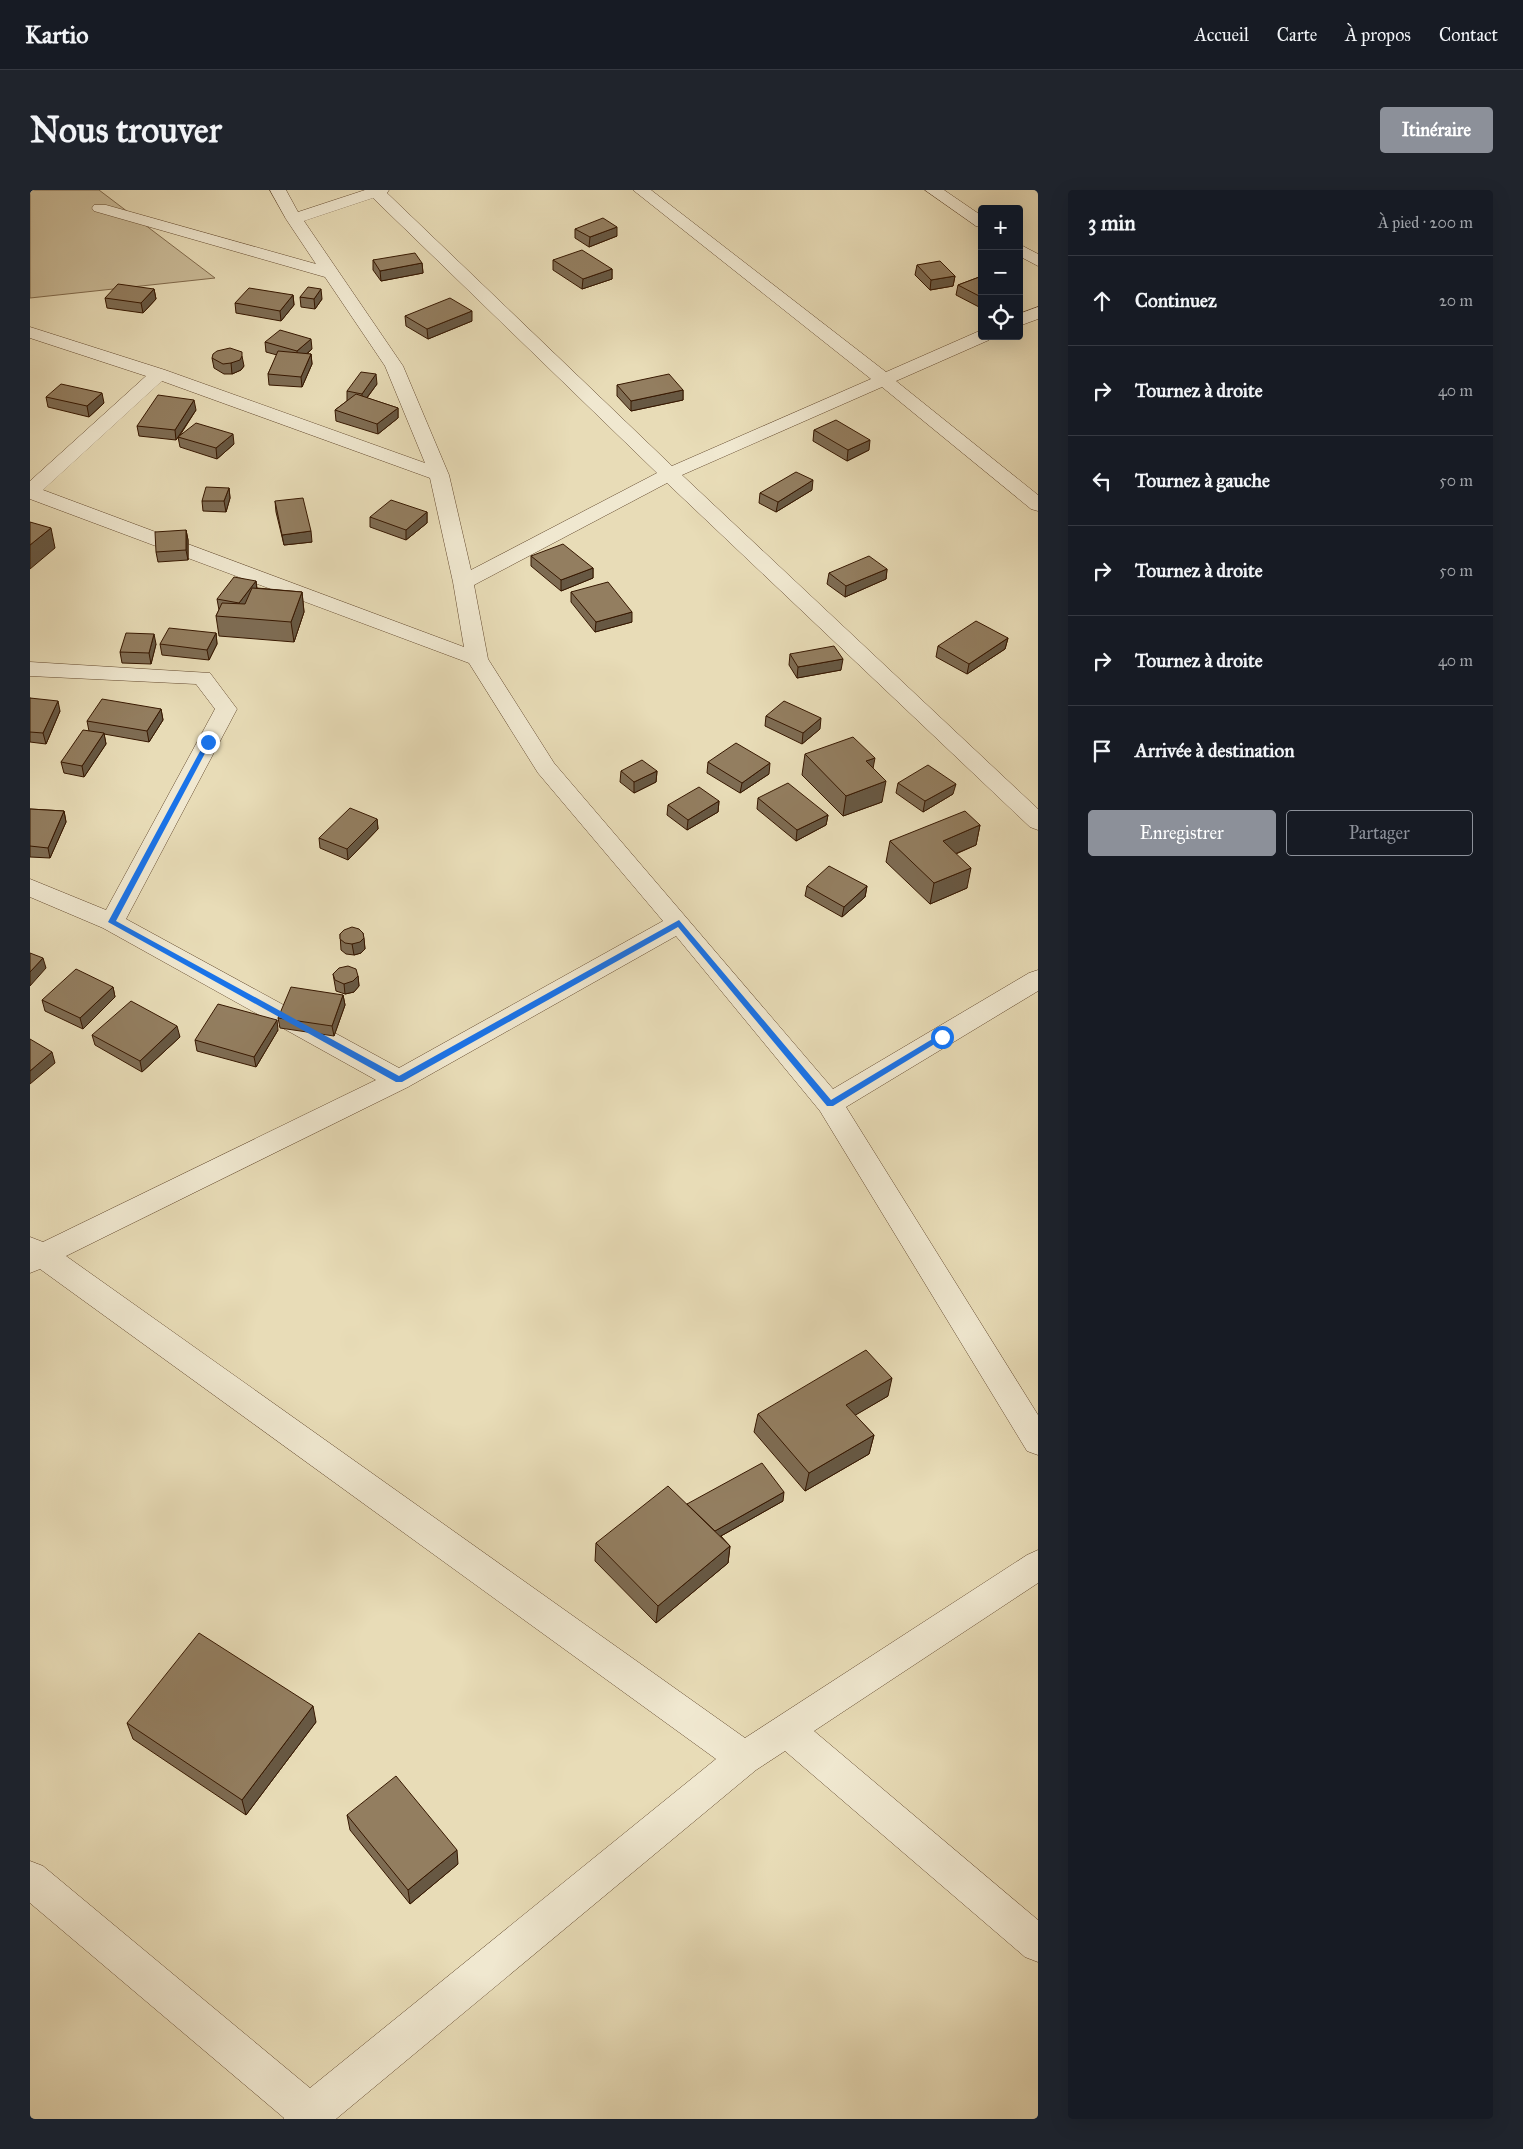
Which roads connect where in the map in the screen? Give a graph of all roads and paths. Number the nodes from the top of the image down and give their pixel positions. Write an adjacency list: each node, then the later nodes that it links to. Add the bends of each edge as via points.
1 (278, 190): 6 (street)
2 (641, 190): 16 (street)
3 (933, 190): 7 (street)
4 (378, 191): 6 (street); 17 (street)
5 (100, 208): 10 (street)
6 (294, 219): 10 (street)
7 (978, 220)
8 (1021, 250): 9 (street)
9 (1038, 261)
10 (330, 272): 18 (street, via 394,366)
11 (1038, 312): 12 (street)
12 (1023, 318)
13 (30, 332): 15 (street)
14 (978, 338): 16 (street)
15 (159, 374): 18 (street); 19 (street)
16 (882, 379): 17 (street); 20 (street)
17 (669, 474): 21 (street); 24 (street)
18 (439, 475): 21 (street)
19 (30, 492): 22 (street)
20 (1038, 505)
21 (463, 582): 22 (street)
22 (477, 659): 27 (street, via 546,768)
23 (30, 669): 26 (street, via 202,678 226,709)
24 (1038, 822)
25 (30, 887): 26 (street)
26 (112, 922): 29 (street)
27 (679, 923): 29 (street); 30 (street)
28 (1038, 979): 30 (street)
29 (399, 1080): 31 (street)
30 (830, 1104): 32 (street)
31 (34, 1254): 35 (street)
32 (1038, 1442)
33 (1038, 1565): 34 (street)
34 (788, 1730): 35 (street); 37 (street)
35 (744, 1758): 38 (street)
36 (30, 1879): 38 (street)
37 (1038, 1944)
38 (309, 2117)

